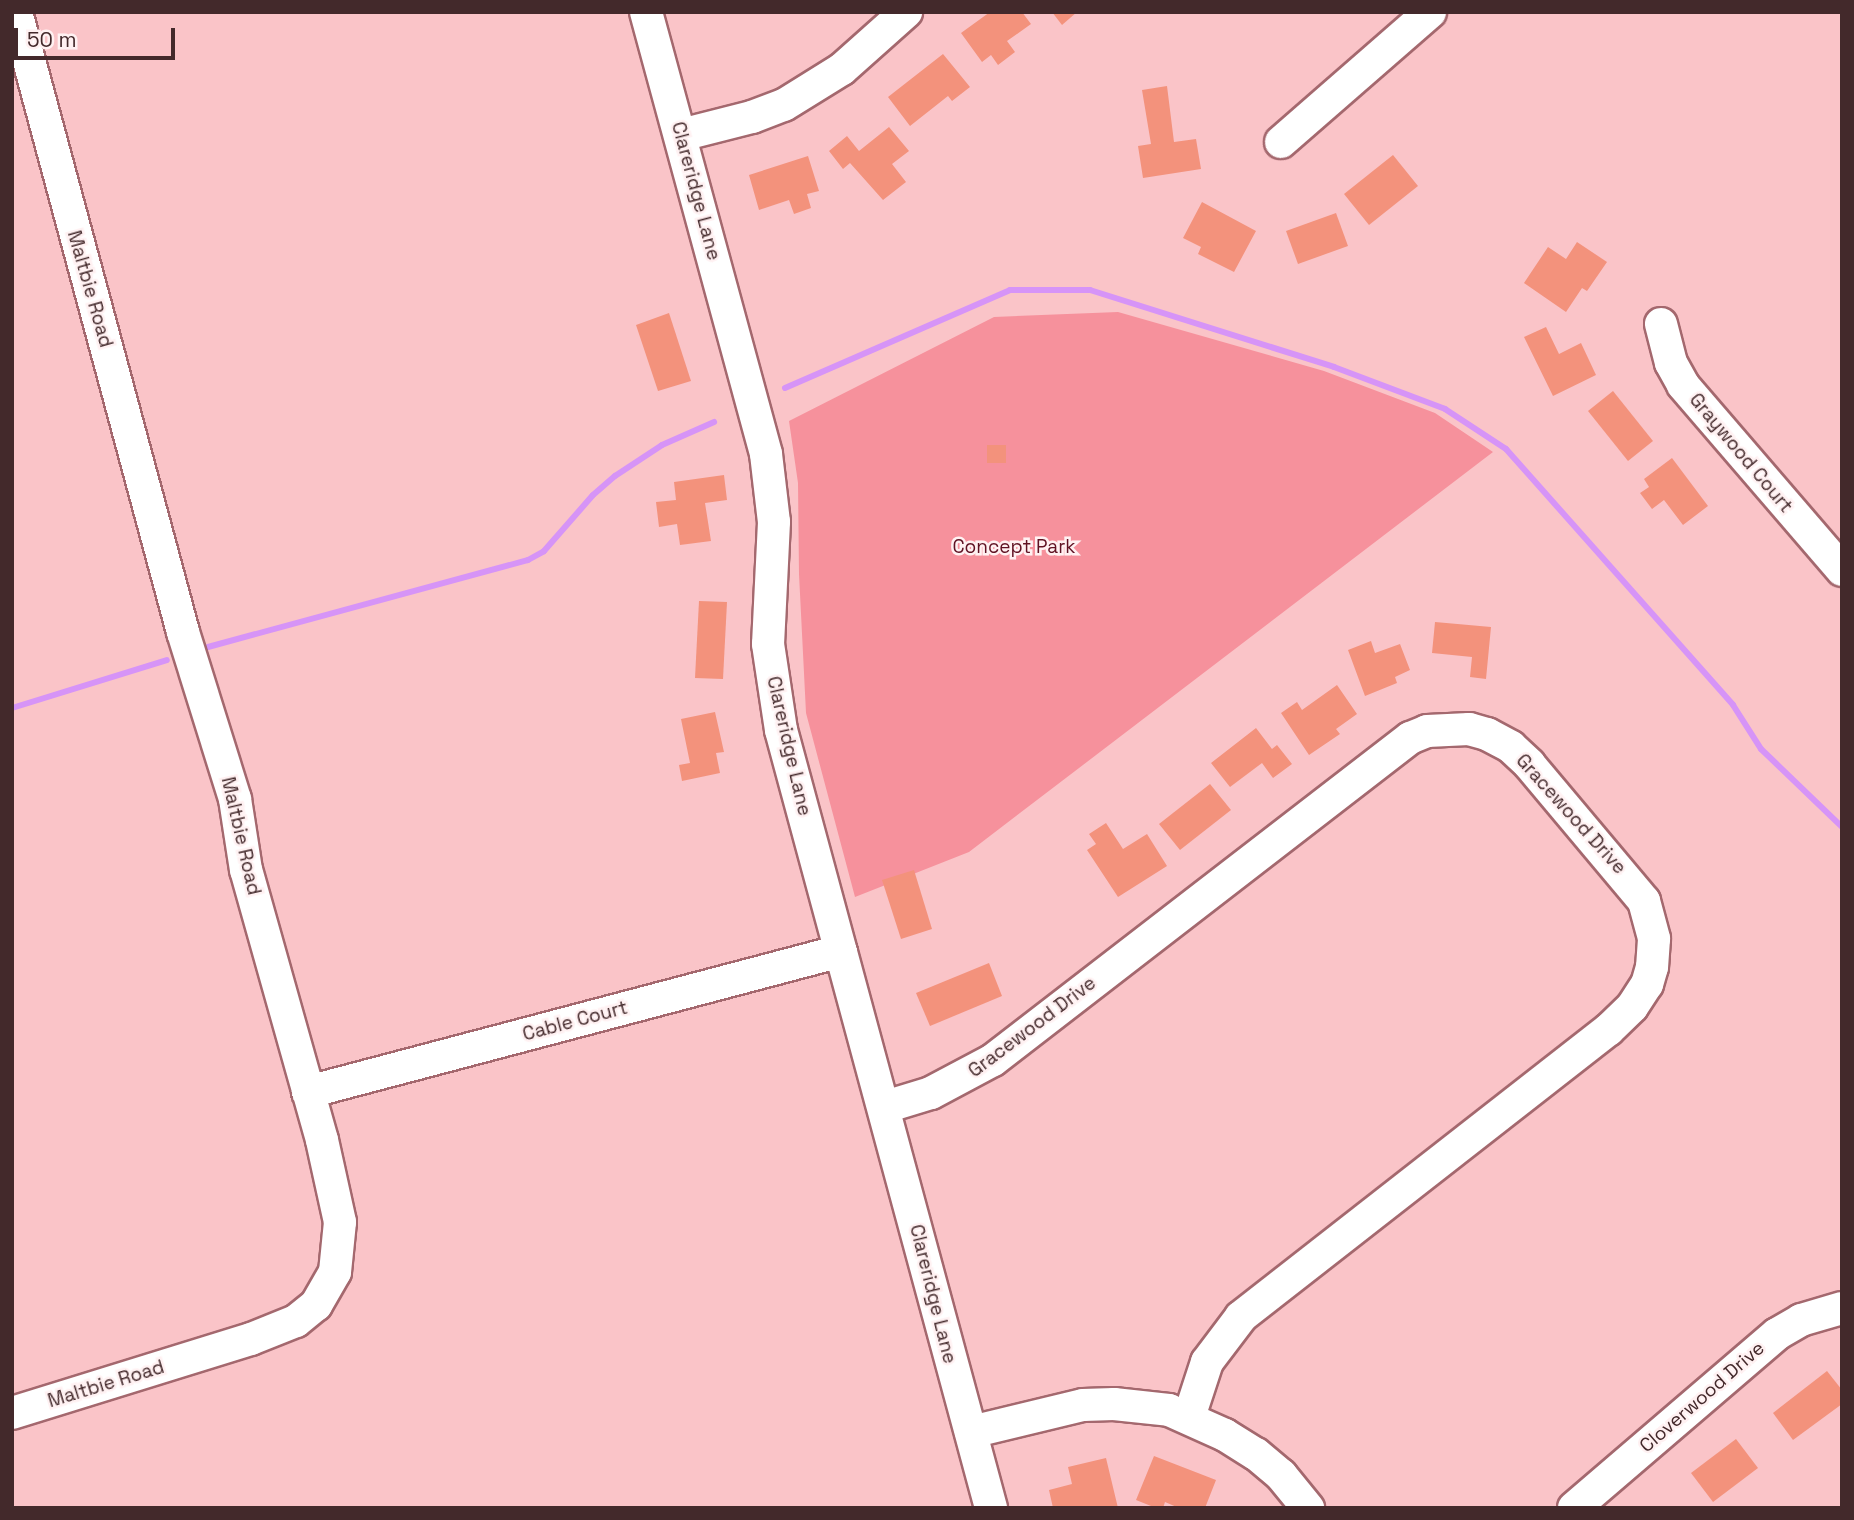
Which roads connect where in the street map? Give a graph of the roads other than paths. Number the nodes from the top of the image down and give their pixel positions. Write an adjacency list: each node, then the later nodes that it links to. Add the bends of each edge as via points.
1 (16, 12): 10 (street, Maltbie Road, via 183,632 236,799 246,870)
2 (646, 12): 5 (street, Clareridge Lane)
3 (906, 12): 5 (street, via 842,69 794,100 752,117)
4 (1430, 12): 6 (street)
5 (681, 135): 9 (street, Clareridge Lane, via 766,454 774,522 768,643 771,682)
6 (1281, 142)
7 (1661, 324): 8 (street, Graywood Court, via 1671,363 1683,385)
8 (1842, 570)
9 (841, 951): 10 (street, Cable Court); 11 (street, Clareridge Lane)
10 (308, 1092): 13 (street, Maltbie Road, via 340,1222 335,1272 316,1305 296,1321 251,1339)
11 (885, 1107): 14 (street, Gracewood Drive, via 931,1093 993,1060 1410,738 1469,729 1511,747 1529,764 1644,901 1654,939 1647,984 1608,1030 1241,1317 1207,1362); 15 (street, Clareridge Lane)
12 (1842, 1308): 18 (street, Cloverwood Drive, via 1801,1320 1777,1334)
13 (12, 1413)
14 (1189, 1417): 15 (street, via 1143,1406 1083,1405); 17 (street, via 1256,1454)
15 (971, 1432): 16 (street, Clareridge Lane)
16 (991, 1508)
17 (1308, 1508)
18 (1574, 1508)

